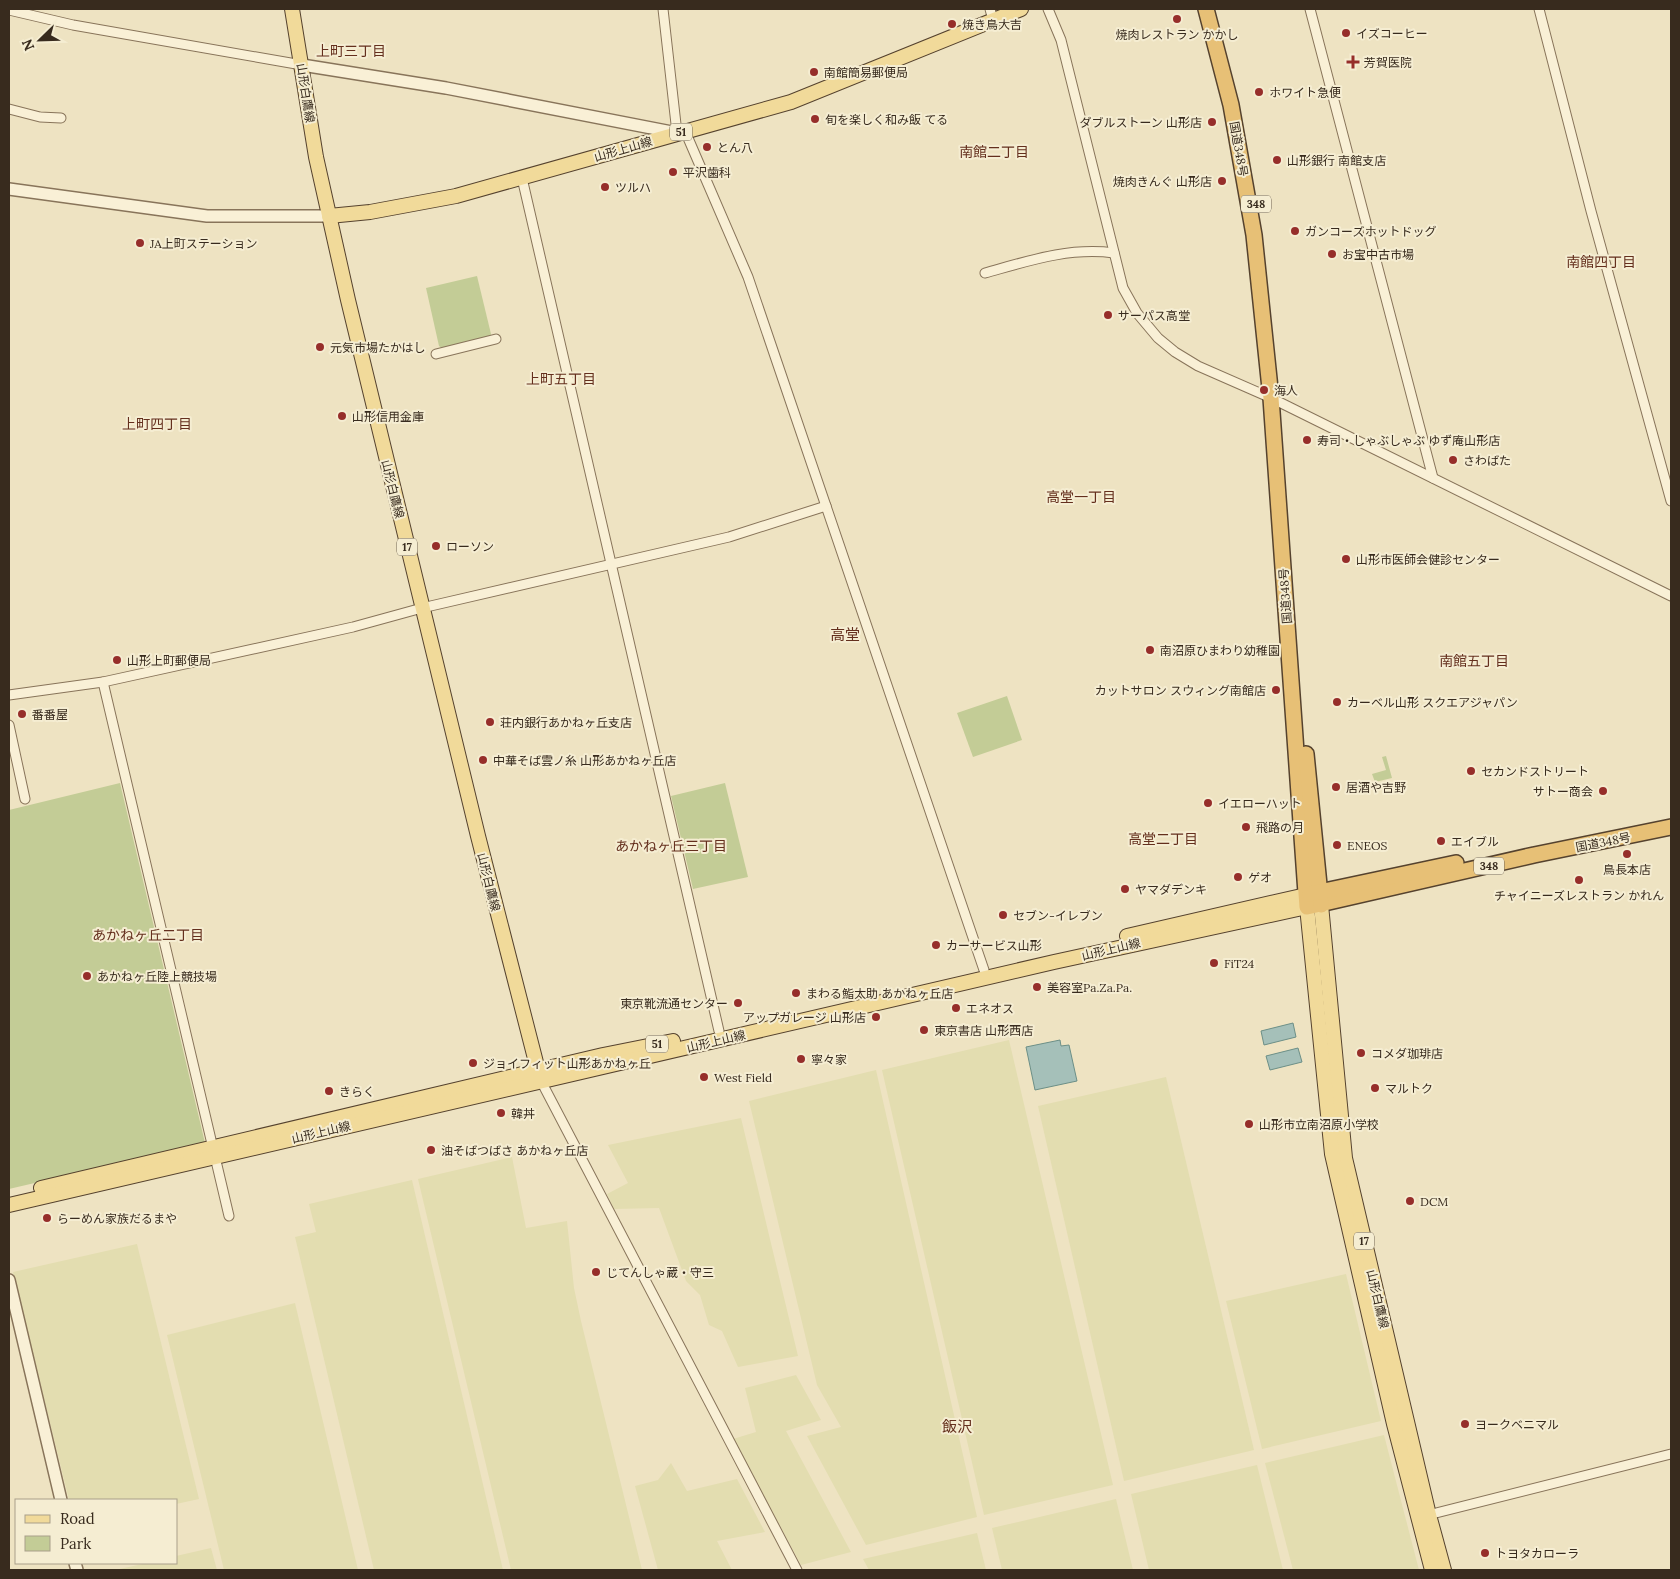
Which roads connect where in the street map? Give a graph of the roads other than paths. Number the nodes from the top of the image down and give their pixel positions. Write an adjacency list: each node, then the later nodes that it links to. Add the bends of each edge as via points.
1 (292, 9): 11 (main road, 山形白鷹線 / 17)
2 (663, 9): 14 (street)
3 (1021, 9): 10 (main road, 山形上山線 / 51)
4 (1048, 9): 18 (street, via 1061,40)
5 (1206, 9): 22 (highway, 国道348号 / 348, via 1231,105 1253,225)
6 (1214, 9): 22 (highway, 国道348号 / 348, via 1238,104 1259,223)
7 (1310, 9): 23 (street)
8 (1539, 9): 24 (street)
9 (9, 10): 11 (street, via 73,25)
10 (992, 14): 14 (main road, 山形上山線 / 51, via 791,102)
11 (302, 65): 14 (street); 17 (main road, 山形白鷹線 / 17)
12 (9, 109): 13 (street, via 40,118)
13 (61, 118)
14 (681, 132): 15 (main road, 山形上山線 / 51); 25 (street, via 748,277)
15 (522, 178): 17 (main road, 山形上山線 / 51, via 456,196); 26 (street)
16 (9, 189): 17 (street, via 207,216)
17 (329, 216): 28 (main road, 山形白鷹線 / 17)
18 (1114, 253): 19 (street, via 1067,252); 22 (street, via 1123,288 1137,313 1158,338 1198,366)
19 (985, 273)
20 (496, 339): 21 (street)
21 (436, 354)
22 (1275, 400): 23 (street); 35 (highway, 国道348号 / 348)
23 (1433, 478): 27 (street)
24 (1671, 501)
25 (826, 506): 26 (street, via 729,537); 36 (street)
26 (611, 564): 28 (street); 37 (street)
27 (1671, 596)
28 (422, 608): 29 (street, via 353,627); 38 (main road, 山形白鷹線 / 17)
29 (103, 682): 30 (street); 39 (street)
30 (9, 695)
31 (9, 725): 32 (street)
32 (26, 799)
33 (1671, 818): 35 (highway, 国道348号 / 348)
34 (1671, 828): 35 (highway, 国道348号 / 348)
35 (1313, 899): 36 (main road, 山形上山線 / 51); 38 (main road, 山形上山線 / 51, via 1044,964); 46 (main road, 山形白鷹線 / 17, via 1332,1154)
36 (984, 970): 37 (main road, 山形上山線 / 51)
37 (720, 1030): 38 (main road, 山形上山線 / 51)
38 (539, 1076): 39 (main road, 山形上山線 / 51); 47 (street)
39 (214, 1152): 40 (main road, 山形上山線 / 51); 41 (main road, 山形上山線 / 51); 42 (street)
40 (9, 1196)
41 (9, 1205)
42 (229, 1216)
43 (9, 1280): 45 (street)
44 (1671, 1454): 46 (street)
45 (60, 1499)
46 (1423, 1517): 48 (main road, 山形白鷹線 / 17); 49 (main road, 山形白鷹線 / 17)
47 (797, 1570)
48 (1432, 1570)
49 (1444, 1570)

